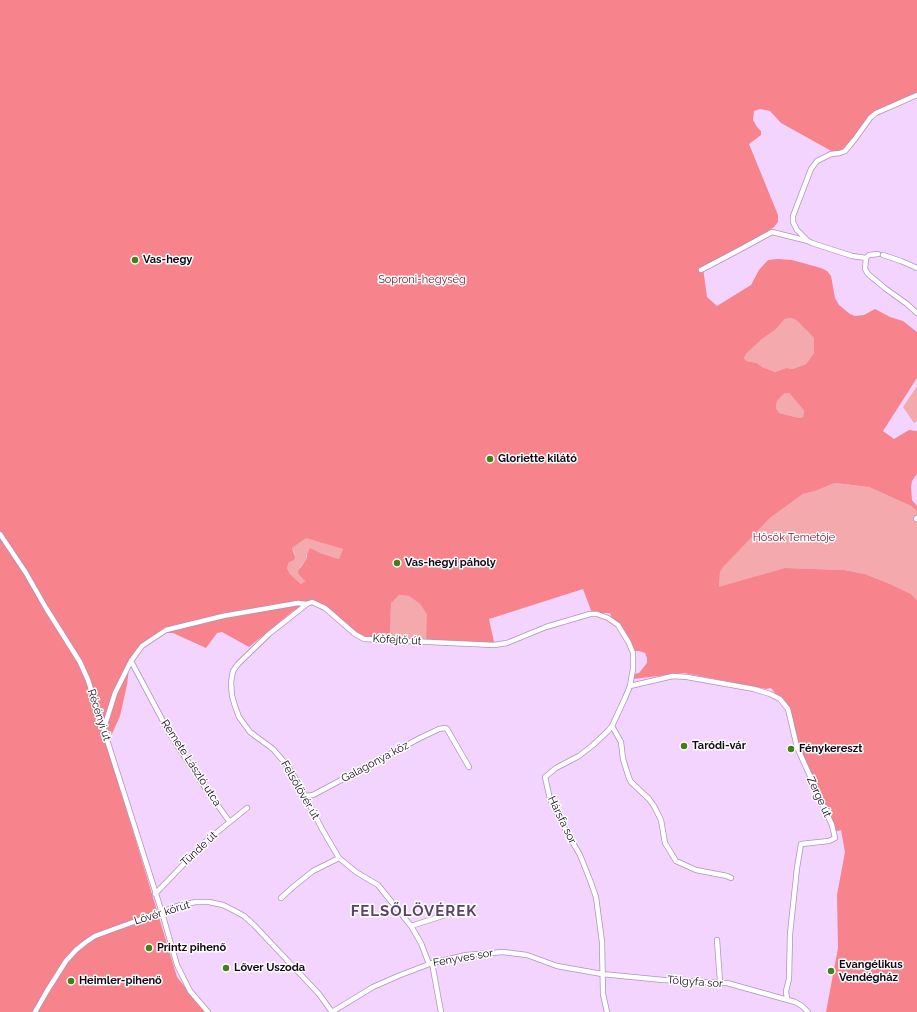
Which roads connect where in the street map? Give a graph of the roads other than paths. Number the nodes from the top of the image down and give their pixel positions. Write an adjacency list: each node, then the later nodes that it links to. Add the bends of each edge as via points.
1 (917, 95): 2 (street, via 876,113 845,151 824,156 811,169 793,216 795,226)
2 (808, 241): 5 (street, via 844,254); 7 (street, via 772,232)
3 (878, 254): 5 (street)
4 (883, 256): 6 (street)
5 (866, 258): 8 (street, via 865,269 868,274)
6 (917, 268)
7 (700, 270)
8 (917, 313)
9 (0, 534): 15 (street, Récényi út, via 80,662)
10 (307, 604): 11 (street, Kőfejtő út, via 298,603 223,616 166,630 142,646); 12 (street, Kőfejtő út, via 316,603 364,639 494,645 507,643 546,627 597,614 618,625 632,648); 17 (street, Felsőlövér út, via 247,654 233,671 231,682 232,696 242,721 250,732 281,757 300,784)
11 (131, 661): 15 (street, Kőfejtő út, via 115,693); 19 (street, Remete László utca, via 171,736)
12 (633, 662): 13 (street, Hársfa sor)
13 (630, 686): 14 (street, Hársfa sor); 31 (street, Zerge út, via 673,676 687,677 770,694 780,699 788,709 797,747 832,825 835,838 801,844 790,934)
14 (612, 726): 21 (street, via 621,742 629,778 654,806 661,820 665,843 676,861 696,870); 29 (street, Hársfa sor, via 579,756 545,777 550,799 594,889 602,942)
15 (104, 728): 22 (street, Récényi út)
16 (469, 767): 17 (street, Galagonya köz, via 447,729 439,729 313,795)
17 (305, 796): 20 (street, Felsőlövér út)
18 (247, 808): 19 (street, Tünde út)
19 (230, 822): 22 (street, Tünde út, via 205,842)
20 (339, 858): 23 (street, via 313,871); 26 (street, Felsőlövér út, via 378,885)
21 (731, 878)
22 (155, 894): 25 (street, Récényi út)
23 (281, 898)
24 (467, 908): 26 (street)
25 (162, 914): 32 (street, Lővér körút, via 95,936 86,942 66,961); 33 (street, Récényi út, via 180,973 190,992); 34 (street, Lővér körút, via 180,905 209,902 223,905 244,916 267,937)
26 (411, 926): 28 (street, Felsőlövér út)
27 (717, 940): 30 (street)
28 (431, 963): 29 (street, Fenyves sor, via 466,955 504,952 527,955 552,964); 34 (street, Fenyves sor, via 373,987); 35 (street, Felsőlövér út)
29 (602, 974): 30 (street, Tölgyfa sor); 36 (street, Hársfa sor)
30 (720, 982): 31 (street, Tölgyfa sor)
31 (787, 999): 37 (street)
32 (35, 1012)
33 (208, 1012)
34 (332, 1012)
35 (441, 1012)
36 (607, 1012)
37 (808, 1012)

